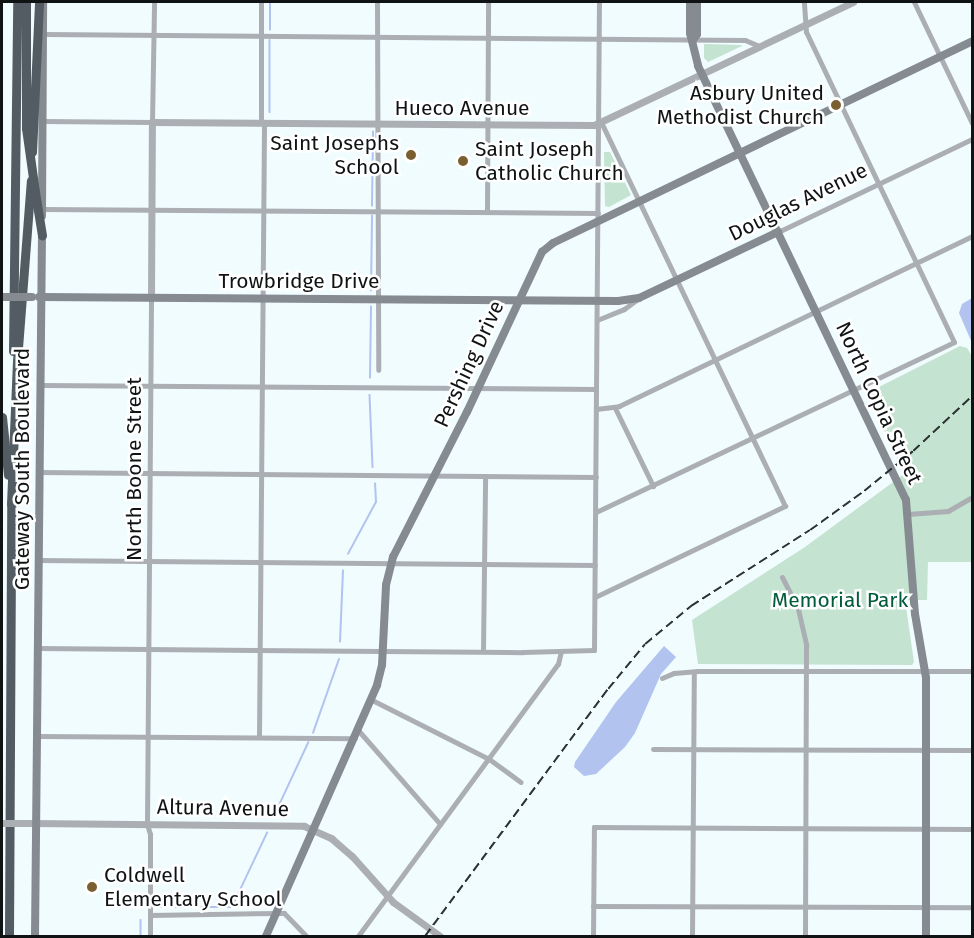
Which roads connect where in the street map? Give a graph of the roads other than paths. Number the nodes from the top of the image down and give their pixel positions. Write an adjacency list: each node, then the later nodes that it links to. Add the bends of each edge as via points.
1 (17, 2): 71 (highway)
2 (26, 2): 45 (highway, bridge, via 26,128)
3 (41, 2): 15 (main road, Gateway South Boulevard); 71 (highway)
4 (154, 2): 16 (street, North Boone Street)
5 (261, 2): 17 (street)
6 (376, 2): 18 (street)
7 (488, 2): 19 (street)
8 (599, 2): 20 (street)
9 (690, 2): 21 (main road, North Copia Street)
10 (698, 2): 21 (main road, via 697,34)
11 (804, 2): 14 (street)
12 (853, 2): 14 (street, Hueco Avenue)
13 (914, 2): 24 (street)
14 (805, 25): 23 (street, Hueco Avenue); 26 (street)
15 (44, 34): 16 (street); 27 (main road, Gateway South Boulevard)
16 (153, 34): 17 (street); 28 (street, North Boone Street)
17 (261, 35): 18 (street); 29 (street)
18 (376, 36): 19 (street); 32 (street)
19 (488, 37): 20 (street); 33 (street)
20 (599, 38): 21 (street); 30 (street)
21 (693, 40): 23 (street, via 745,40); 25 (main road, North Copia Street)
22 (972, 41): 24 (main road, Pershing Drive)
23 (759, 46): 25 (street, Hueco Avenue)
24 (940, 57): 26 (main road, Pershing Drive); 31 (street)
25 (702, 74): 30 (street, Hueco Avenue); 35 (main road, North Copia Street)
26 (840, 105): 35 (main road, Pershing Drive); 36 (street)
27 (43, 121): 28 (street, Hueco Avenue); 38 (main road, Gateway South Boulevard)
28 (152, 122): 29 (street, Hueco Avenue); 39 (street, North Boone Street)
29 (262, 123): 32 (street, Hueco Avenue); 40 (street)
30 (600, 123): 33 (street, Hueco Avenue); 37 (street); 43 (street)
31 (972, 123)
32 (378, 124): 33 (street, Hueco Avenue); 41 (street)
33 (487, 125): 42 (street)
34 (972, 139): 36 (street, Douglas Avenue)
35 (740, 153): 37 (main road, Pershing Drive); 44 (main road, North Copia Street)
36 (878, 184): 44 (street, Douglas Avenue); 47 (street)
37 (639, 201): 43 (main road, Pershing Drive); 48 (street)
38 (42, 209): 39 (street); 45 (main road, Gateway South Boulevard)
39 (152, 210): 40 (street); 51 (street, North Boone Street)
40 (263, 211): 41 (street); 52 (street)
41 (378, 212): 42 (street); 54 (street)
42 (487, 212): 43 (street)
43 (598, 217): 55 (main road, Pershing Drive, via 547,247); 56 (street)
44 (778, 232): 48 (main road, Douglas Avenue); 57 (main road, North Copia Street)
45 (42, 235): 50 (main road, Gateway South Boulevard)
46 (972, 236): 47 (street)
47 (918, 263): 57 (street); 66 (street, via 954,342)
48 (678, 280): 53 (main road, Douglas Avenue); 59 (street)
49 (2, 297): 50 (main road, Trowbridge Drive, bridge)
50 (41, 297): 51 (main road, Trowbridge Drive); 61 (main road, Gateway South Boulevard)
51 (151, 298): 52 (main road, Trowbridge Drive); 62 (street, North Boone Street)
52 (263, 298): 54 (main road, Trowbridge Drive); 63 (street)
53 (639, 298): 56 (main road, Douglas Avenue); 58 (street, Douglas Avenue)
54 (377, 299): 55 (main road, Trowbridge Drive); 60 (street)
55 (519, 300): 56 (main road, Trowbridge Drive); 64 (main road, Pershing Drive)
56 (597, 301): 58 (street)
57 (816, 311): 59 (street); 66 (main road, North Copia Street)
58 (597, 320): 65 (street)
59 (716, 359): 67 (street); 70 (street)
60 (378, 370)
61 (40, 385): 62 (street); 72 (main road, Gateway South Boulevard)
62 (151, 386): 63 (street); 73 (street, North Boone Street)
63 (262, 386): 64 (street); 74 (street)
64 (478, 388): 65 (street); 75 (main road, Pershing Drive)
65 (596, 389): 68 (street)
66 (854, 391): 70 (street); 82 (main road, North Copia Street, via 902,488)
67 (615, 408): 68 (street); 78 (street)
68 (596, 409): 77 (street)
69 (2, 417): 80 (highway)
70 (753, 438): 78 (street); 90 (street, via 785,506)
71 (14, 440): 80 (highway)
72 (39, 472): 73 (street); 83 (main road, Gateway South Boulevard)
73 (150, 473): 74 (street); 84 (street, North Boone Street)
74 (261, 474): 75 (street); 85 (street)
75 (435, 475): 76 (street); 86 (main road, Pershing Drive)
76 (484, 476): 77 (street); 87 (street)
77 (596, 477): 81 (street)
78 (653, 486): 81 (street)
79 (972, 497): 82 (street, via 948,511)
80 (11, 504): 131 (highway)
81 (596, 513): 88 (street)
82 (908, 514): 98 (main road, North Copia Street, via 915,614)
83 (38, 560): 84 (street); 91 (main road, Gateway South Boulevard)
84 (149, 561): 85 (street); 92 (street, North Boone Street)
85 (261, 562): 86 (street); 93 (street)
86 (391, 563): 87 (street); 94 (main road, Pershing Drive)
87 (484, 564): 88 (street); 95 (street)
88 (595, 565): 90 (street)
89 (782, 577): 97 (street, via 802,620)
90 (595, 597): 96 (street, via 594,650)
91 (38, 648): 92 (street); 104 (main road, Gateway South Boulevard)
92 (148, 649): 93 (street); 105 (street, North Boone Street)
93 (260, 649): 94 (street); 106 (street)
94 (383, 650): 95 (street); 102 (main road, Pershing Drive)
95 (483, 651): 96 (street)
96 (561, 651): 112 (street, via 558,664)
97 (806, 671): 98 (street); 100 (street); 109 (street)
98 (926, 671): 99 (street); 110 (main road, North Copia Street)
99 (972, 671)
100 (694, 672): 101 (street); 108 (street)
101 (662, 678)
102 (372, 700): 103 (main road, Pershing Drive); 112 (street)
103 (356, 734): 106 (street); 117 (street); 122 (main road, Pershing Drive)
104 (37, 736): 105 (street); 115 (main road, Gateway South Boulevard)
105 (148, 736): 106 (street); 116 (street, North Boone Street)
106 (260, 737)
107 (653, 749): 108 (street)
108 (694, 749): 109 (street); 118 (street)
109 (806, 750): 110 (street); 119 (street)
110 (927, 750): 111 (street); 120 (main road, North Copia Street)
111 (972, 750)
112 (489, 759): 113 (street); 117 (street)
113 (521, 782)
114 (2, 823): 115 (street, Altura Avenue, bridge)
115 (32, 824): 116 (street, Altura Avenue); 134 (main road, Gateway South Boulevard)
116 (147, 824): 122 (street, Altura Avenue, via 296,825); 130 (street, North Boone Street)
117 (440, 824): 123 (street)
118 (693, 827): 119 (street); 124 (street, via 594,827); 125 (street)
119 (806, 828): 120 (street); 127 (street)
120 (926, 828): 121 (street); 126 (main road, North Copia Street)
121 (972, 828)
122 (314, 830): 123 (street, Altura Avenue, via 340,845); 129 (main road, Pershing Drive)
123 (388, 896): 138 (street); 139 (street, Altura Avenue)
124 (593, 906): 125 (street); 140 (street)
125 (693, 906): 127 (street); 141 (street)
126 (926, 906): 127 (street); 128 (street); 143 (main road, North Copia Street)
127 (805, 907): 142 (street)
128 (972, 907)
129 (277, 913): 130 (street); 136 (main road, Pershing Drive); 137 (street, via 287,915)
130 (150, 915): 135 (street, North Boone Street)
131 (9, 924): 132 (highway); 133 (highway)
132 (9, 936)
133 (15, 936)
134 (35, 936)
135 (150, 936)
136 (266, 936)
137 (306, 936)
138 (358, 936)
139 (440, 936)
140 (592, 936)
141 (692, 936)
142 (805, 936)
143 (926, 936)

